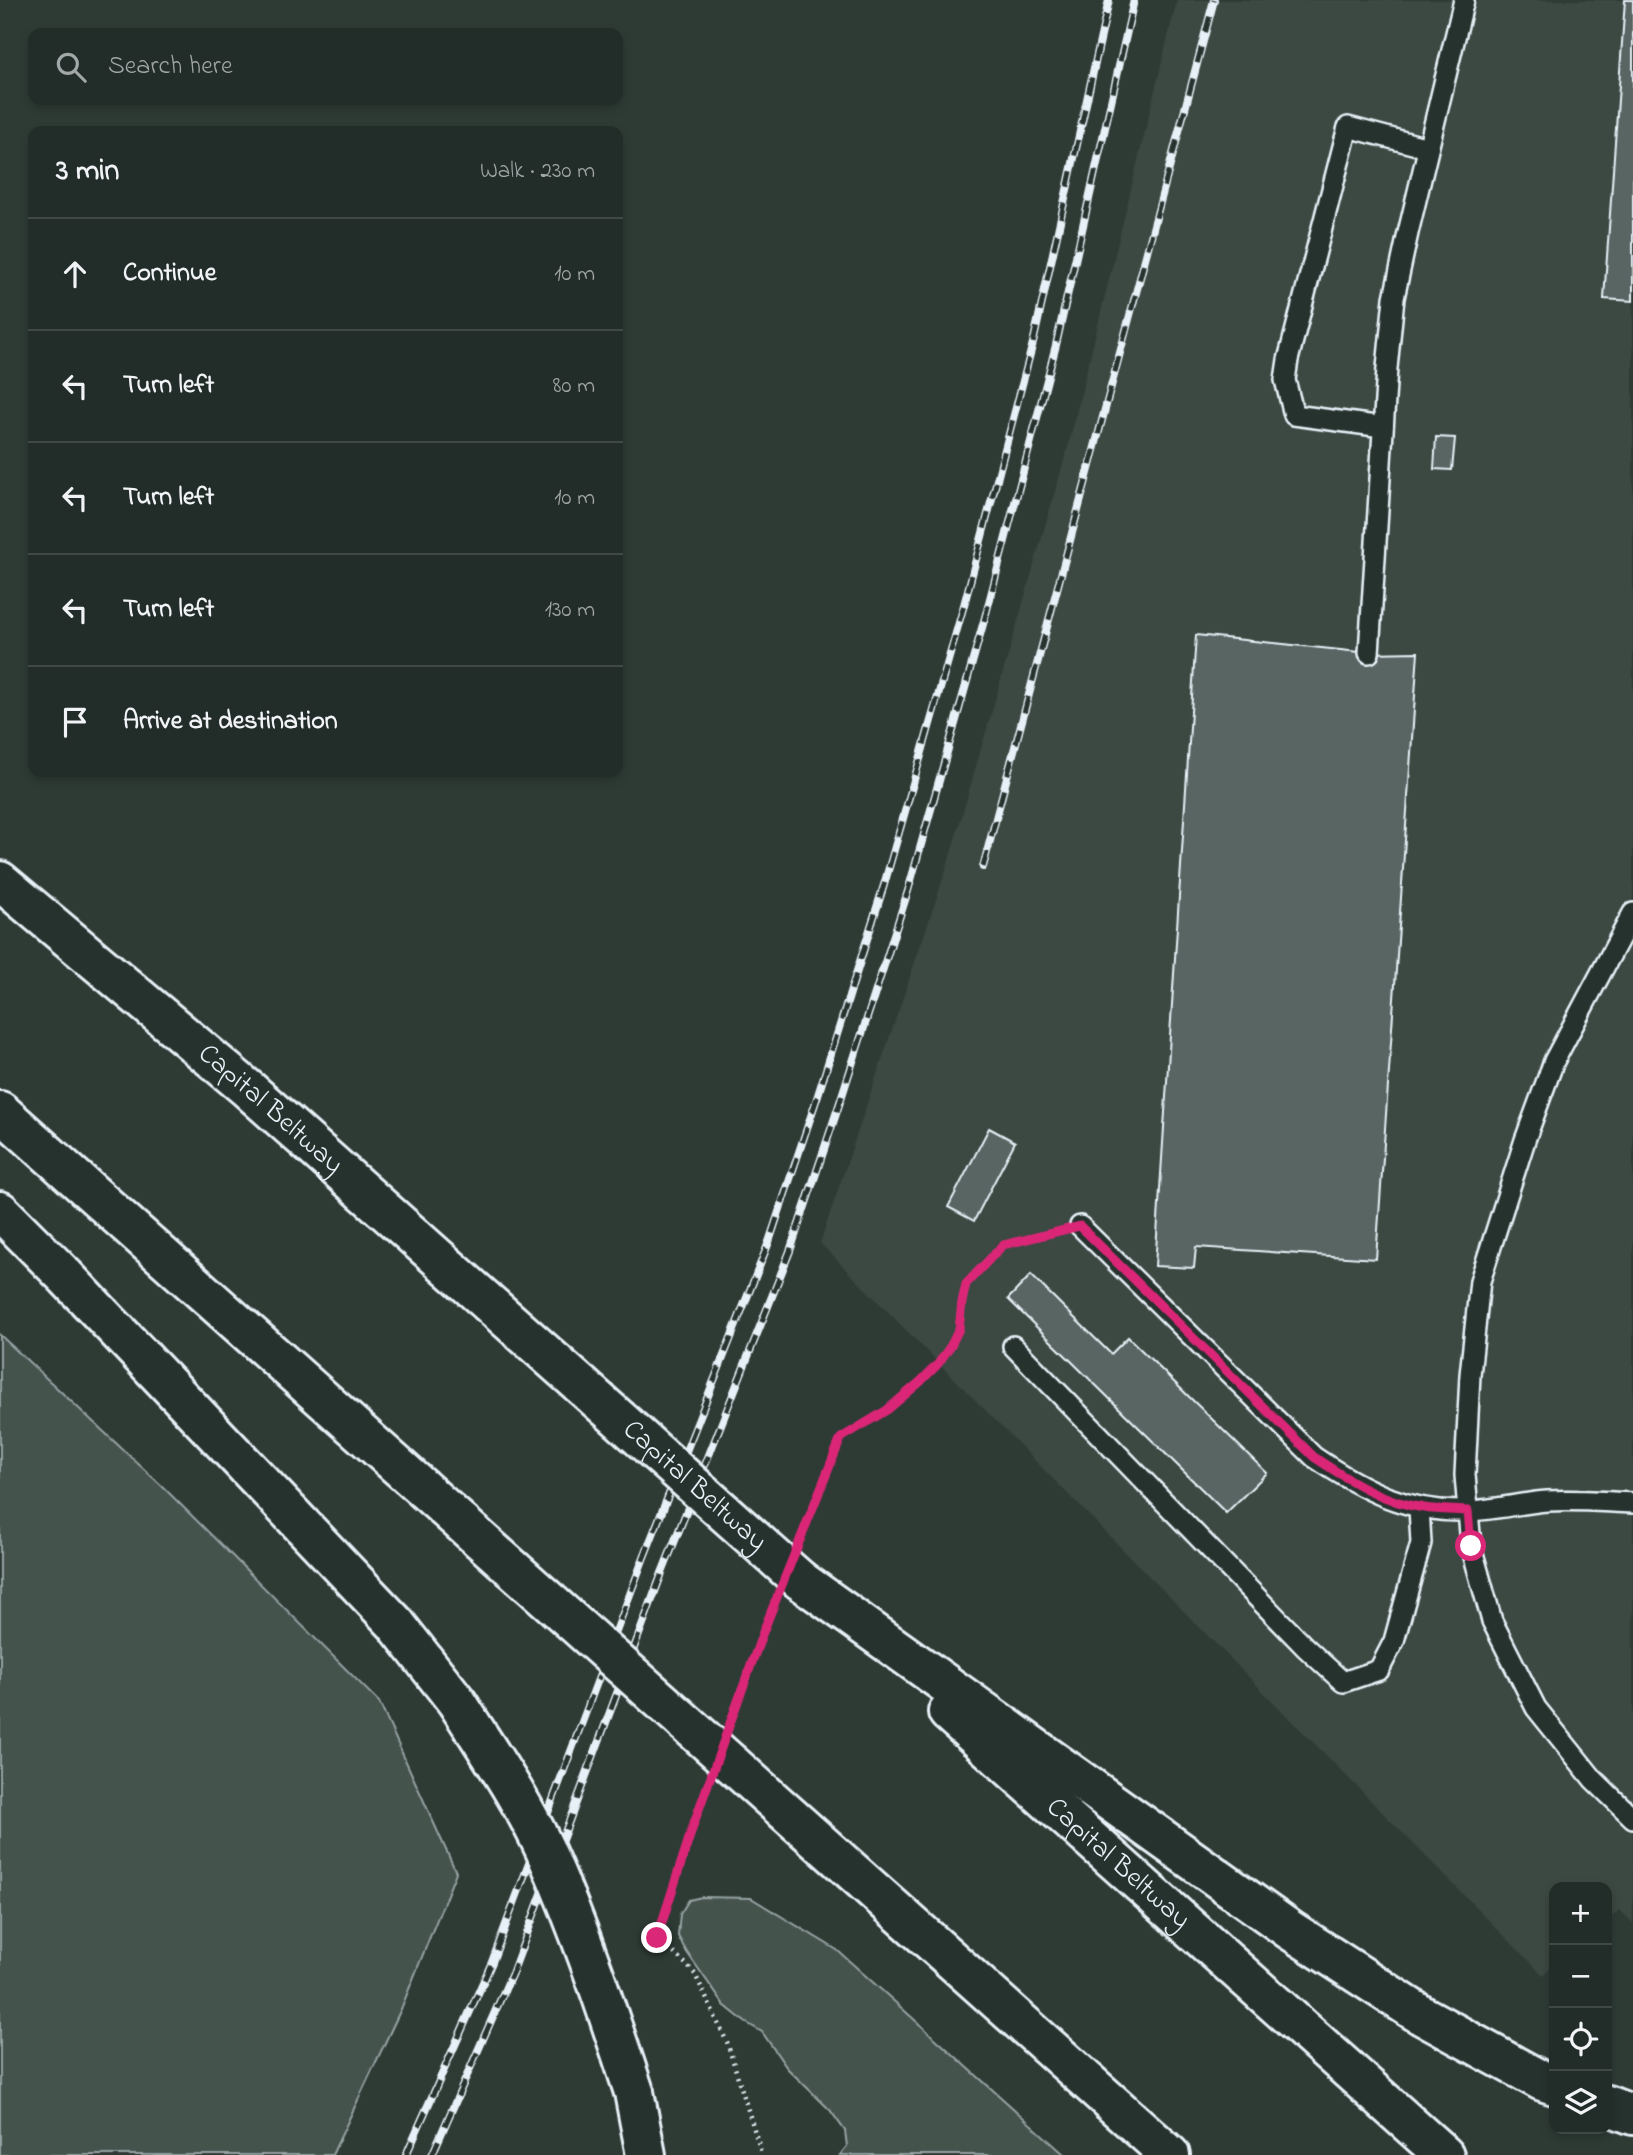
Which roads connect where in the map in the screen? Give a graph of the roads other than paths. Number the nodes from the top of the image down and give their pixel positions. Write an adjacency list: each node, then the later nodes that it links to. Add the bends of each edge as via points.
1 (1464, 0): 2 (lane)
2 (1428, 148): 3 (lane, via 1394,298); 3 (lane, via 1348,127 1288,360 1285,380 1294,415)
3 (1383, 427): 4 (lane)
4 (1369, 653)
5 (0, 881): 14 (highway, Capital Beltway, bridge, via 258,1098 581,1385)
6 (1633, 913): 13 (lane, via 1554,1061 1480,1281 1470,1375 1465,1475)
7 (0, 1111): 20 (highway, bridge, via 512,1569 720,1775)
8 (0, 1211): 19 (highway, bridge, via 395,1623 457,1702 512,1788 544,1849 601,1993 634,2092)
9 (1080, 1226): 12 (lane, via 1314,1457 1350,1481)
10 (1013, 1346): 12 (lane, via 1343,1682 1379,1670 1394,1641 1421,1543)
11 (1633, 1503): 13 (lane, via 1548,1501)
12 (1419, 1507): 13 (lane)
13 (1468, 1511): 15 (lane, via 1471,1546 1492,1621 1536,1708 1594,1780)
14 (787, 1593): 16 (highway, via 1423,2016); 21 (highway, Capital Beltway)
15 (1633, 1818)
16 (1549, 2083)
17 (1612, 2107): 18 (highway)
18 (1633, 2115)
19 (646, 2155)
20 (1170, 2155)
21 (1444, 2155)

